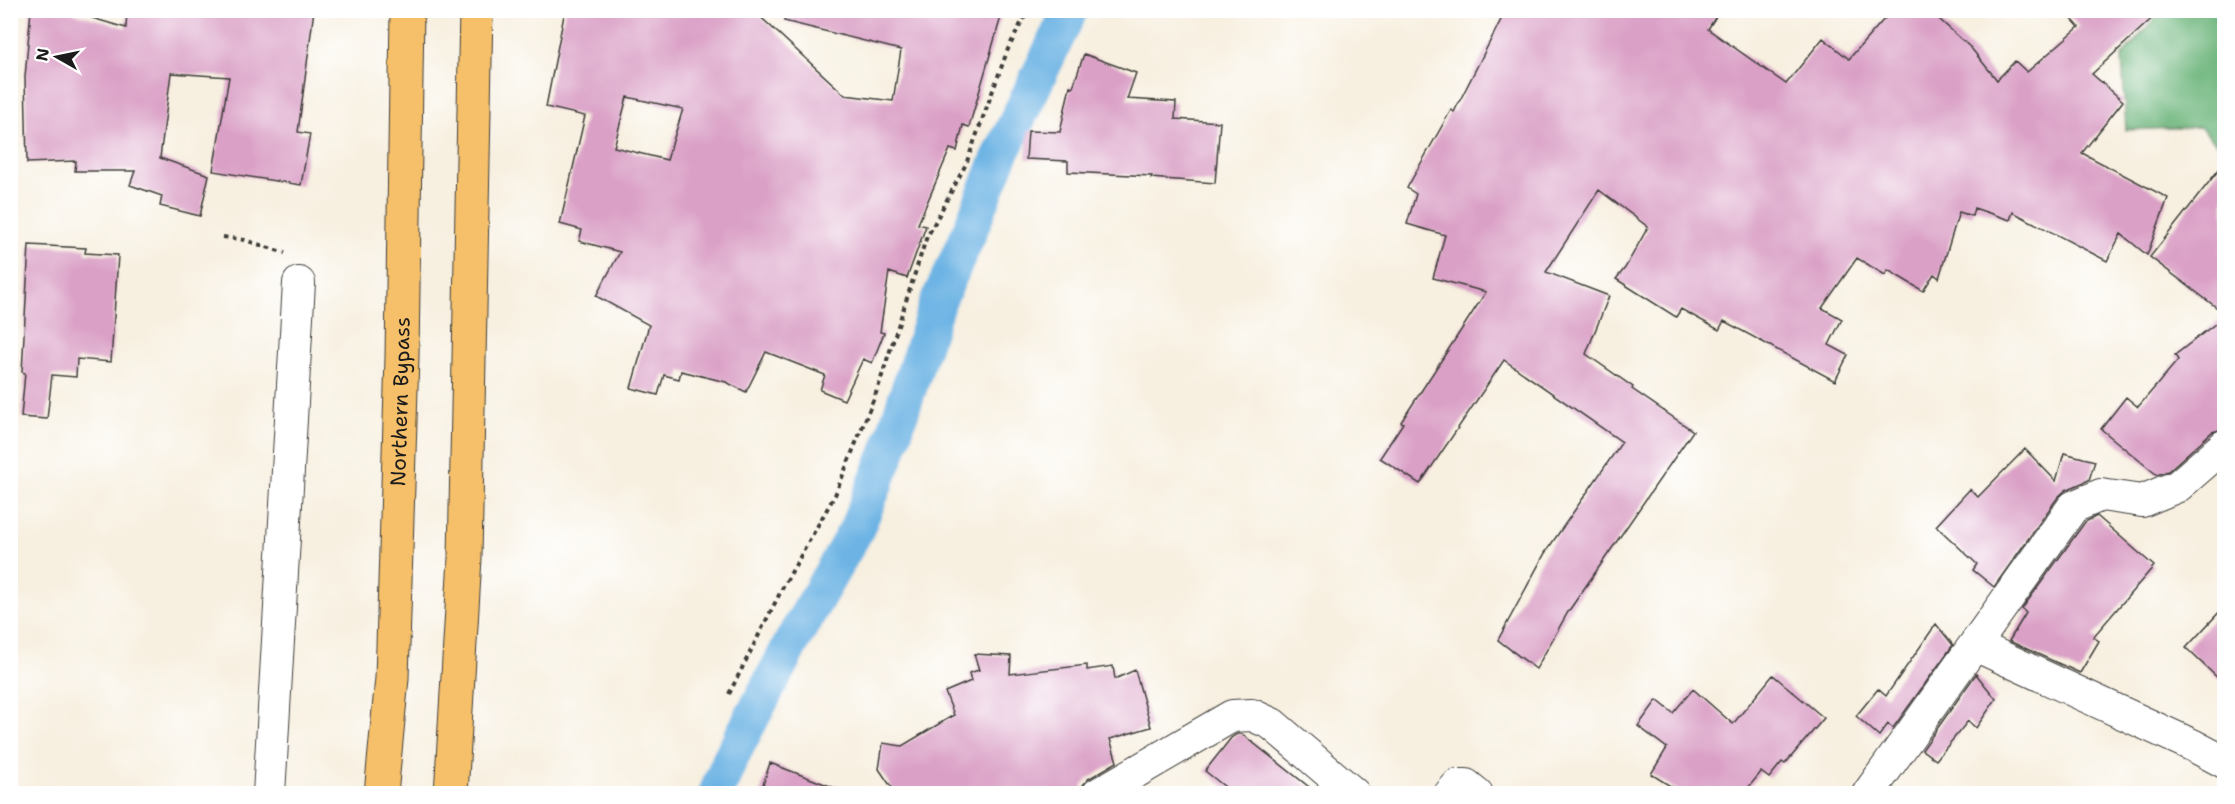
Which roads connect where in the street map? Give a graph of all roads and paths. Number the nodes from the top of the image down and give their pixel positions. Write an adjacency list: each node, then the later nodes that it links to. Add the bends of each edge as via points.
1 (407, 10): 11 (highway, Northern Bypass, via 392,678)
2 (476, 10): 12 (highway, via 465,558)
3 (1028, 10): 8 (path, via 1008,49 966,164 926,239 878,388 835,495)
4 (223, 237): 5 (path, via 246,240 294,257)
5 (299, 283): 10 (street)
6 (2224, 446): 7 (street, via 2178,486 2142,501 2101,495 2073,507)
7 (1975, 645): 9 (street); 17 (street)
8 (729, 694)
9 (2224, 762)
10 (269, 794)
11 (381, 794)
12 (450, 794)
13 (1098, 794): 14 (street, via 1232,716 1252,715 1272,724)
14 (1354, 794)
15 (1450, 794): 16 (street, via 1458,785 1466,785)
16 (1477, 794)
17 (1868, 794)

